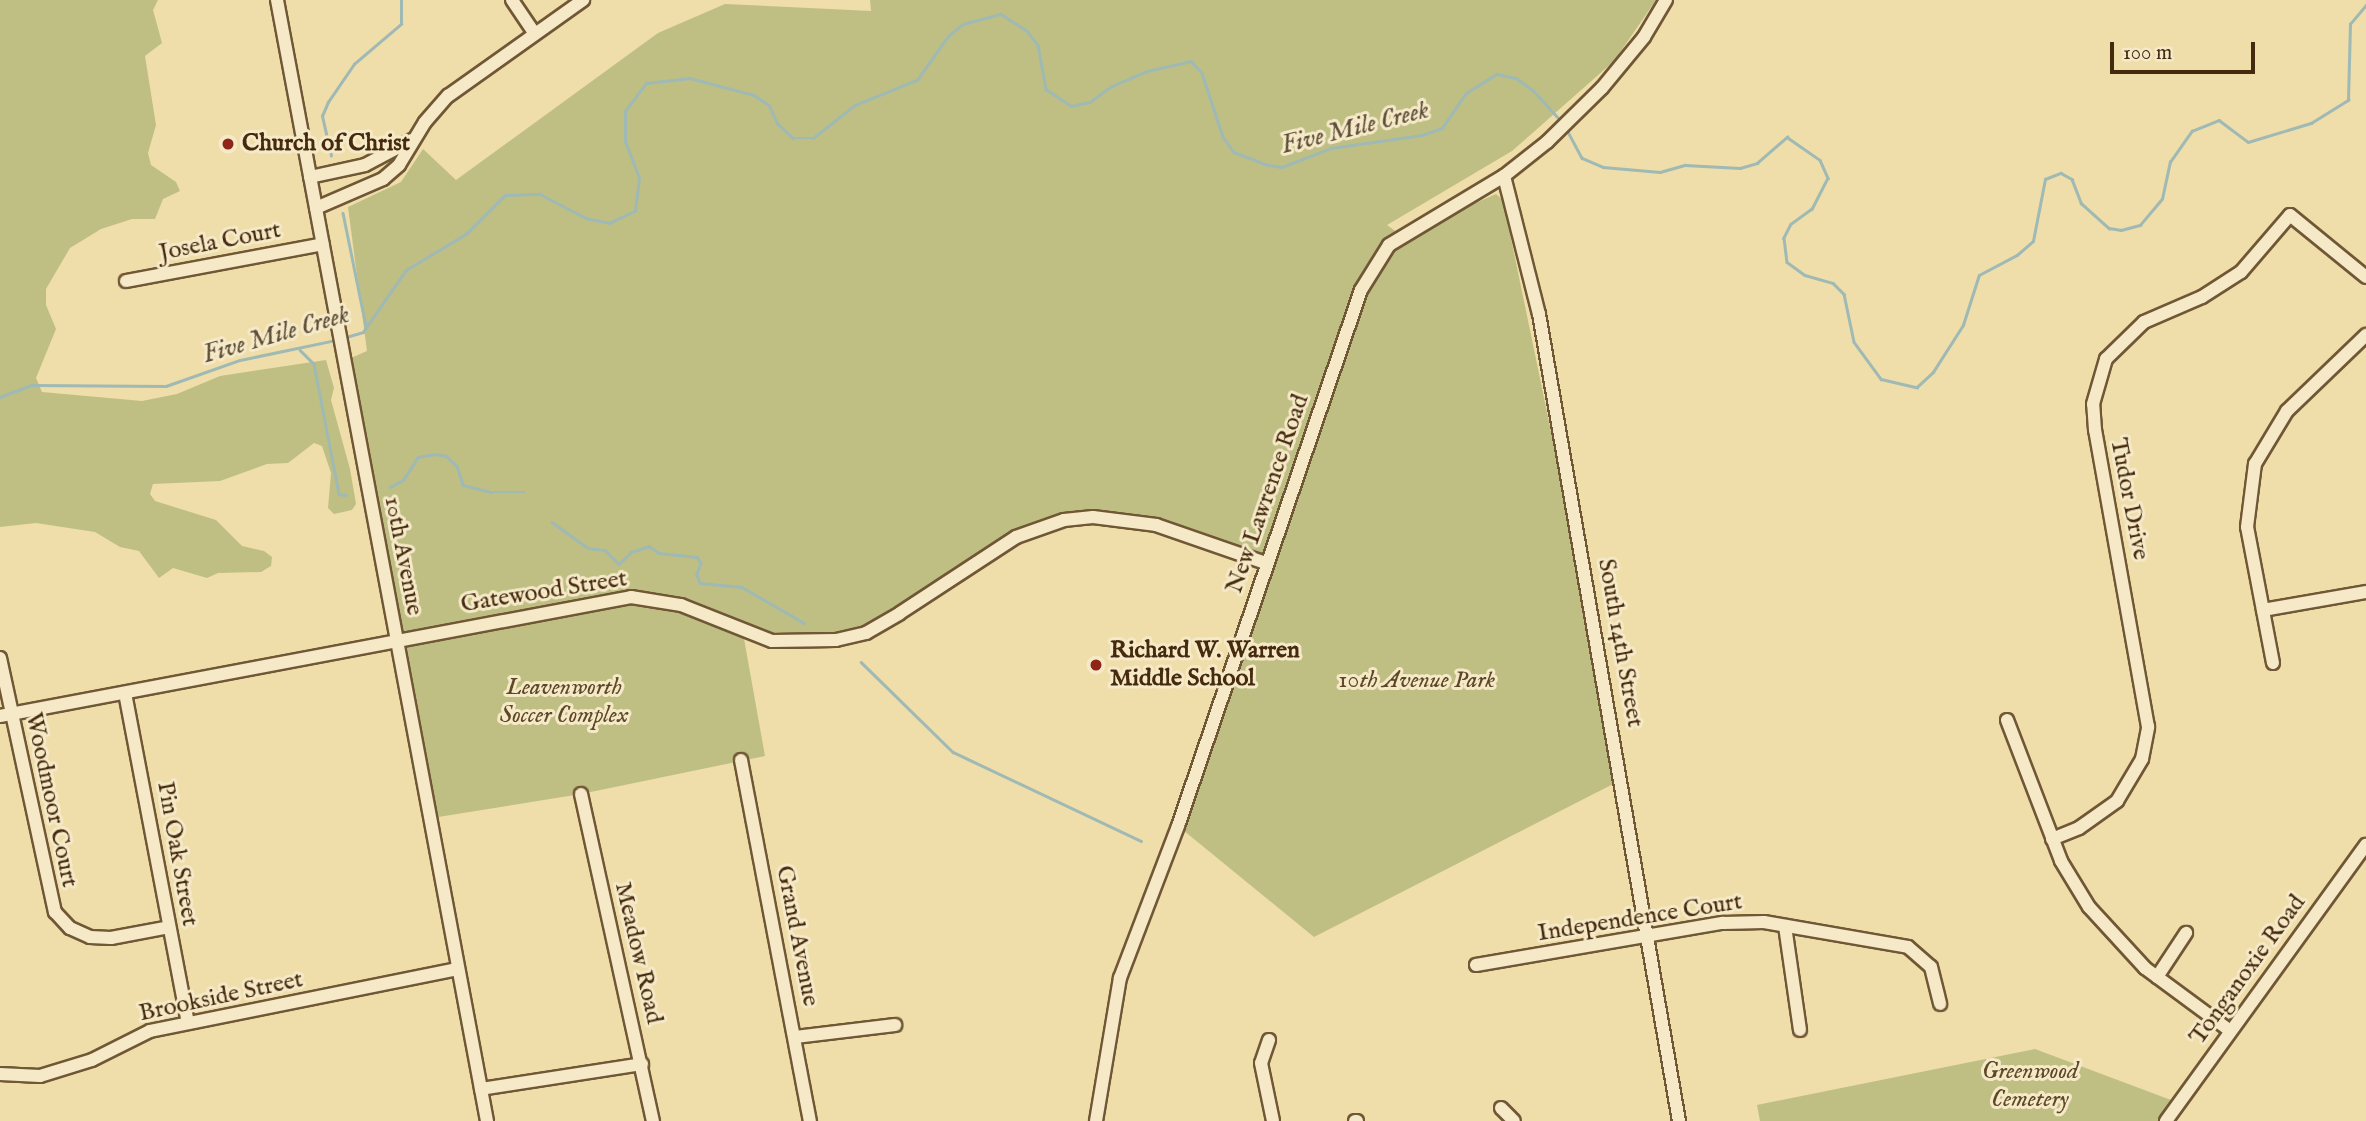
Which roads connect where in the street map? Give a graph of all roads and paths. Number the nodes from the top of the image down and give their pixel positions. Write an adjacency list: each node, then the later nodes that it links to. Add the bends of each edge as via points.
1 (277, 0): 8 (street, 10th Avenue)
2 (512, 0): 5 (street)
3 (583, 0): 5 (street)
4 (1666, 0): 7 (street, New Lawrence Road, via 1644,37 1582,107)
5 (534, 33): 6 (street, via 449,96)
6 (416, 138): 8 (street, via 365,165); 9 (street, via 383,180)
7 (1504, 176): 14 (street, New Lawrence Road, via 1402,236 1380,256 1361,290); 30 (street, South 14th Street, via 1539,314 1623,779)
8 (310, 177): 9 (street, 10th Avenue)
9 (316, 208): 10 (street, 10th Avenue)
10 (323, 244): 12 (street, Josela Court); 17 (street, 10th Avenue)
11 (2366, 277): 25 (street, Tudor Drive, via 2290,215 2241,272 2203,297 2144,322 2118,344 2098,380 2095,430 2148,727 2142,758 2117,802 2079,828)
12 (125, 281)
13 (2366, 335): 16 (street, via 2287,411 2256,464 2247,527)
14 (1266, 563): 17 (street, Gatewood Street, via 1156,525 1093,517 1065,520 1016,537 900,614 866,633 836,640 772,641 681,605 631,597); 48 (street, New Lawrence Road, via 1178,826 1120,978)
15 (2366, 592): 16 (street)
16 (2263, 610): 19 (street)
17 (397, 639): 20 (street, Gatewood Street); 32 (street, 10th Avenue)
18 (0, 658): 21 (street, Woodmoor Court)
19 (2273, 663)
20 (125, 693): 21 (street, Gatewood Street); 28 (street, Pin Oak Street)
21 (6, 715): 28 (street, Woodmoor Court, via 55,912 70,928 90,937 111,938)
22 (2007, 720): 25 (street)
23 (741, 760): 39 (street, Grand Avenue)
24 (580, 794): 41 (street, Meadow Road)
25 (2052, 839): 33 (street, via 2089,907)
26 (2366, 845): 38 (street, Tonganoxie Road)
27 (1785, 926): 30 (street, Independence Court, via 1743,920); 34 (street, Independence Court, via 1918,952 1931,967); 37 (street)
28 (169, 927): 35 (street, Pin Oak Street)
29 (2186, 933): 33 (street)
30 (1646, 937): 31 (street, Independence Court); 51 (street, South 14th Street)
31 (1476, 965)
32 (458, 969): 35 (street, Brookside Street); 43 (street, 10th Avenue)
33 (2157, 977): 38 (street)
34 (1940, 1004)
35 (188, 1023): 42 (street, Brookside Street, via 143,1034 66,1070 40,1076)
36 (895, 1025): 39 (street)
37 (1800, 1030)
38 (2229, 1030): 52 (street, Tonganoxie Road)
39 (795, 1037): 47 (street, Grand Avenue)
40 (1269, 1040): 49 (street, via 1261,1063)
41 (642, 1064): 43 (street); 46 (street, Meadow Road)
42 (0, 1074)
43 (481, 1089): 45 (street, 10th Avenue)
44 (1501, 1108): 50 (street)
45 (487, 1121)
46 (653, 1121)
47 (810, 1121)
48 (1096, 1121)
49 (1273, 1121)
50 (1514, 1121)
51 (1679, 1121)
52 (2166, 1121)

